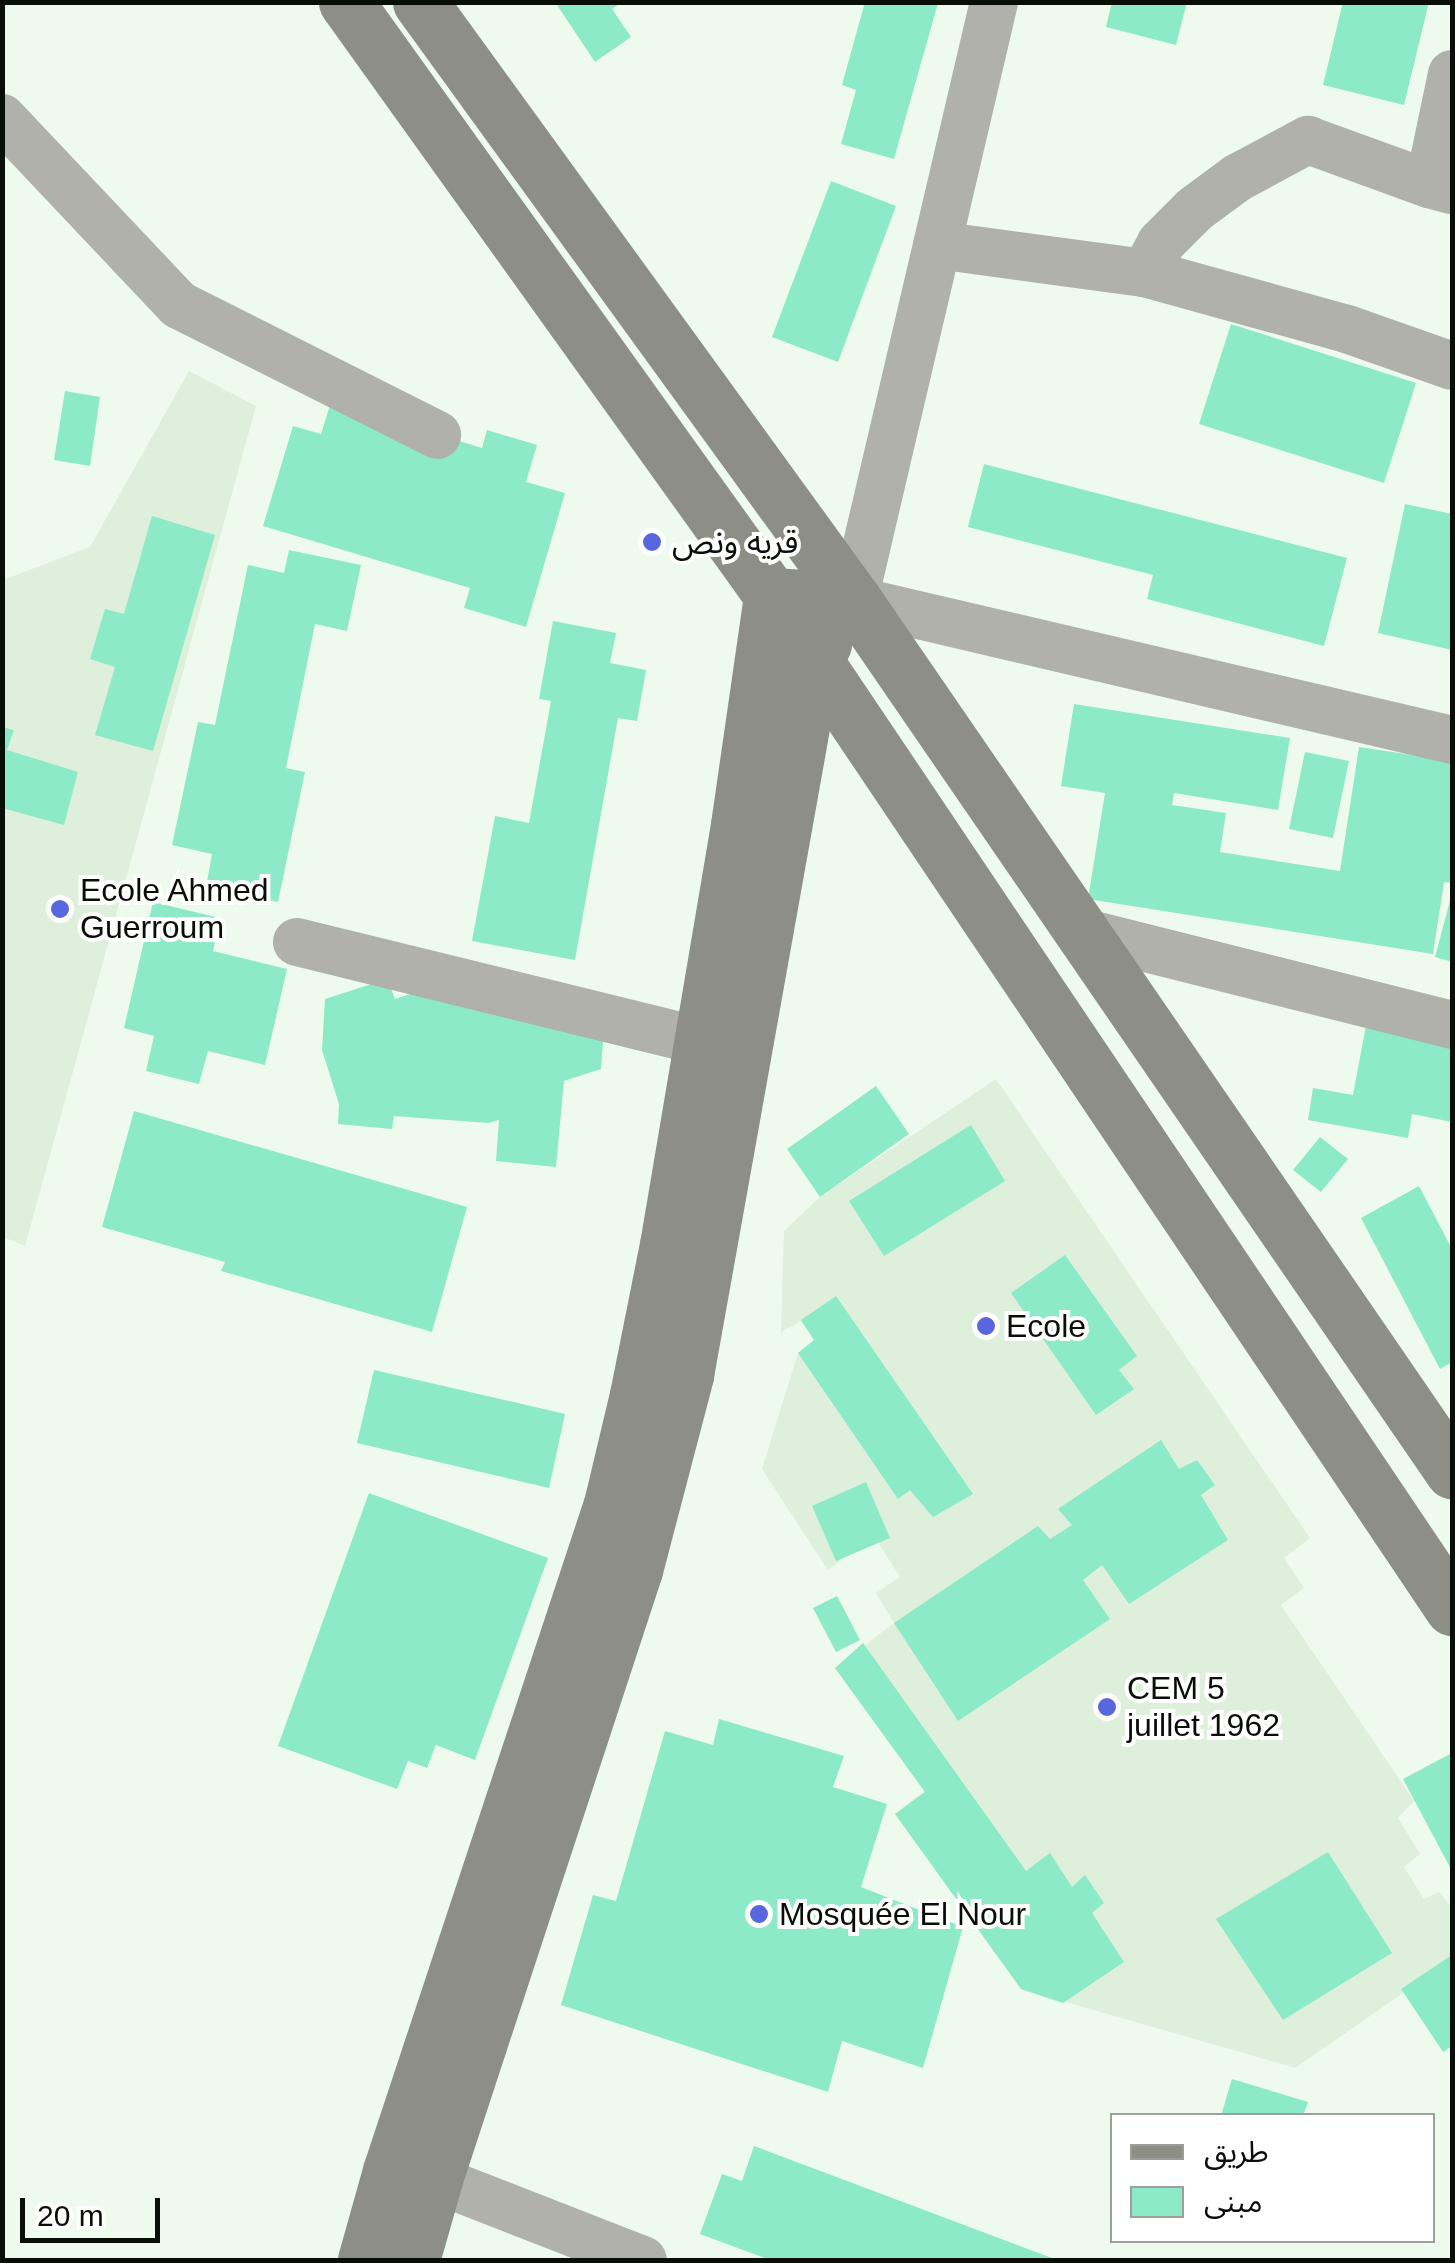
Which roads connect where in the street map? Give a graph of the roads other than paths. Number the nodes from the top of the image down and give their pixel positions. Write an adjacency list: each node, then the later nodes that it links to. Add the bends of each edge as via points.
1 (346, 2): 11 (street)
2 (420, 2): 12 (street)
3 (994, 2): 7 (street)
4 (1452, 74): 6 (street)
5 (2, 118): 10 (street, via 179,305)
6 (1441, 187): 8 (street, via 1308,140 1195,208 1161,244)
7 (937, 245): 8 (street); 12 (street)
8 (1146, 274): 9 (street, via 1347,329)
9 (1452, 366)
10 (437, 435)
11 (771, 596): 12 (street); 13 (street); 18 (street)
12 (854, 600): 13 (street); 14 (street); 15 (street)
13 (814, 660): 20 (street); 21 (street, via 686,1375 635,1570)
14 (1452, 740)
15 (1082, 932): 17 (street); 19 (street)
16 (297, 942): 18 (street)
17 (1452, 1025)
18 (700, 1041): 22 (street, via 667,1245 610,1504)
19 (1452, 1472)
20 (1452, 1608)
21 (435, 2179): 23 (street); 24 (street)
22 (365, 2260)
23 (412, 2260)
24 (643, 2260)

